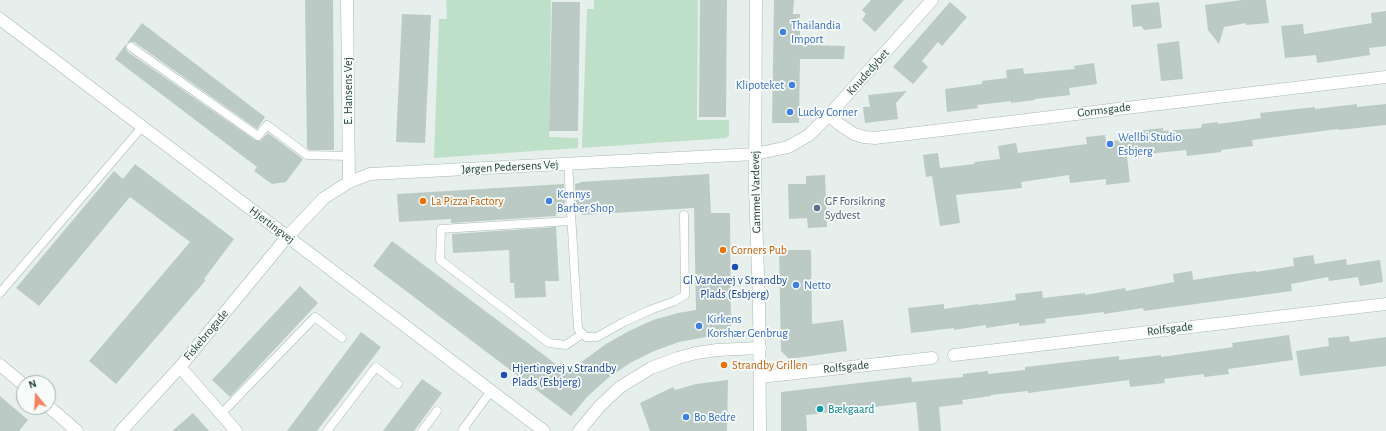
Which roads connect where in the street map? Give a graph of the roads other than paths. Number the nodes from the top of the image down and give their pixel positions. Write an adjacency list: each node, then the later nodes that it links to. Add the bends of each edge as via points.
1 (347, 0): 10 (street, E. Hansens Vej)
2 (756, 0): 9 (street, Gammel Vardevej)
3 (932, 0): 7 (street, Knudedybet)
4 (0, 19): 8 (street, Hjertingvej)
5 (131, 47): 10 (lane, via 258,136 267,125 307,155)
6 (1386, 77): 7 (street, Gormsgade, via 876,138 854,134)
7 (829, 115): 9 (street, Knudedybet, via 809,135 796,143)
8 (142, 127): 15 (street, Hjertingvej); 16 (lane)
9 (755, 154): 11 (street, Jørgen Pedersens Vej); 20 (street, Gammel Vardevej)
10 (348, 156): 12 (street, E. Hansens Vej)
11 (568, 163): 12 (street, Jørgen Pedersens Vej, via 370,174); 14 (lane)
12 (349, 182): 15 (street, Jørgen Pedersens Vej, via 324,198)
13 (684, 215): 18 (lane, via 685,295 597,337 586,337)
14 (571, 221): 18 (lane, via 578,330); 18 (lane, via 441,229 440,260 549,343 566,345)
15 (288, 237): 24 (street, Fiskebrogade); 28 (street, Hjertingvej)
16 (0, 293)
17 (1386, 304): 21 (street, Rolfsgade)
18 (582, 334)
19 (342, 338): 31 (lane, via 315,317)
20 (760, 348): 25 (street, Gammel Vardevej); 39 (street, via 696,353 651,368 620,388 599,407)
21 (954, 355)
22 (932, 358): 25 (street, Rolfsgade)
23 (0, 364): 26 (street)
24 (180, 367): 31 (street); 33 (street, Fiskebrogade)
25 (760, 377): 40 (street, Gammel Vardevej)
26 (16, 378)
27 (398, 384): 35 (lane, via 376,367)
28 (491, 392): 37 (lane, via 463,429); 38 (street, Hjertingvej)
29 (437, 411): 36 (lane)
30 (56, 413): 32 (street)
31 (221, 414): 34 (street)
32 (77, 431)
33 (121, 431)
34 (236, 431)
35 (327, 431)
36 (422, 431)
37 (466, 431)
38 (544, 431)
39 (579, 431)
40 (760, 431)

